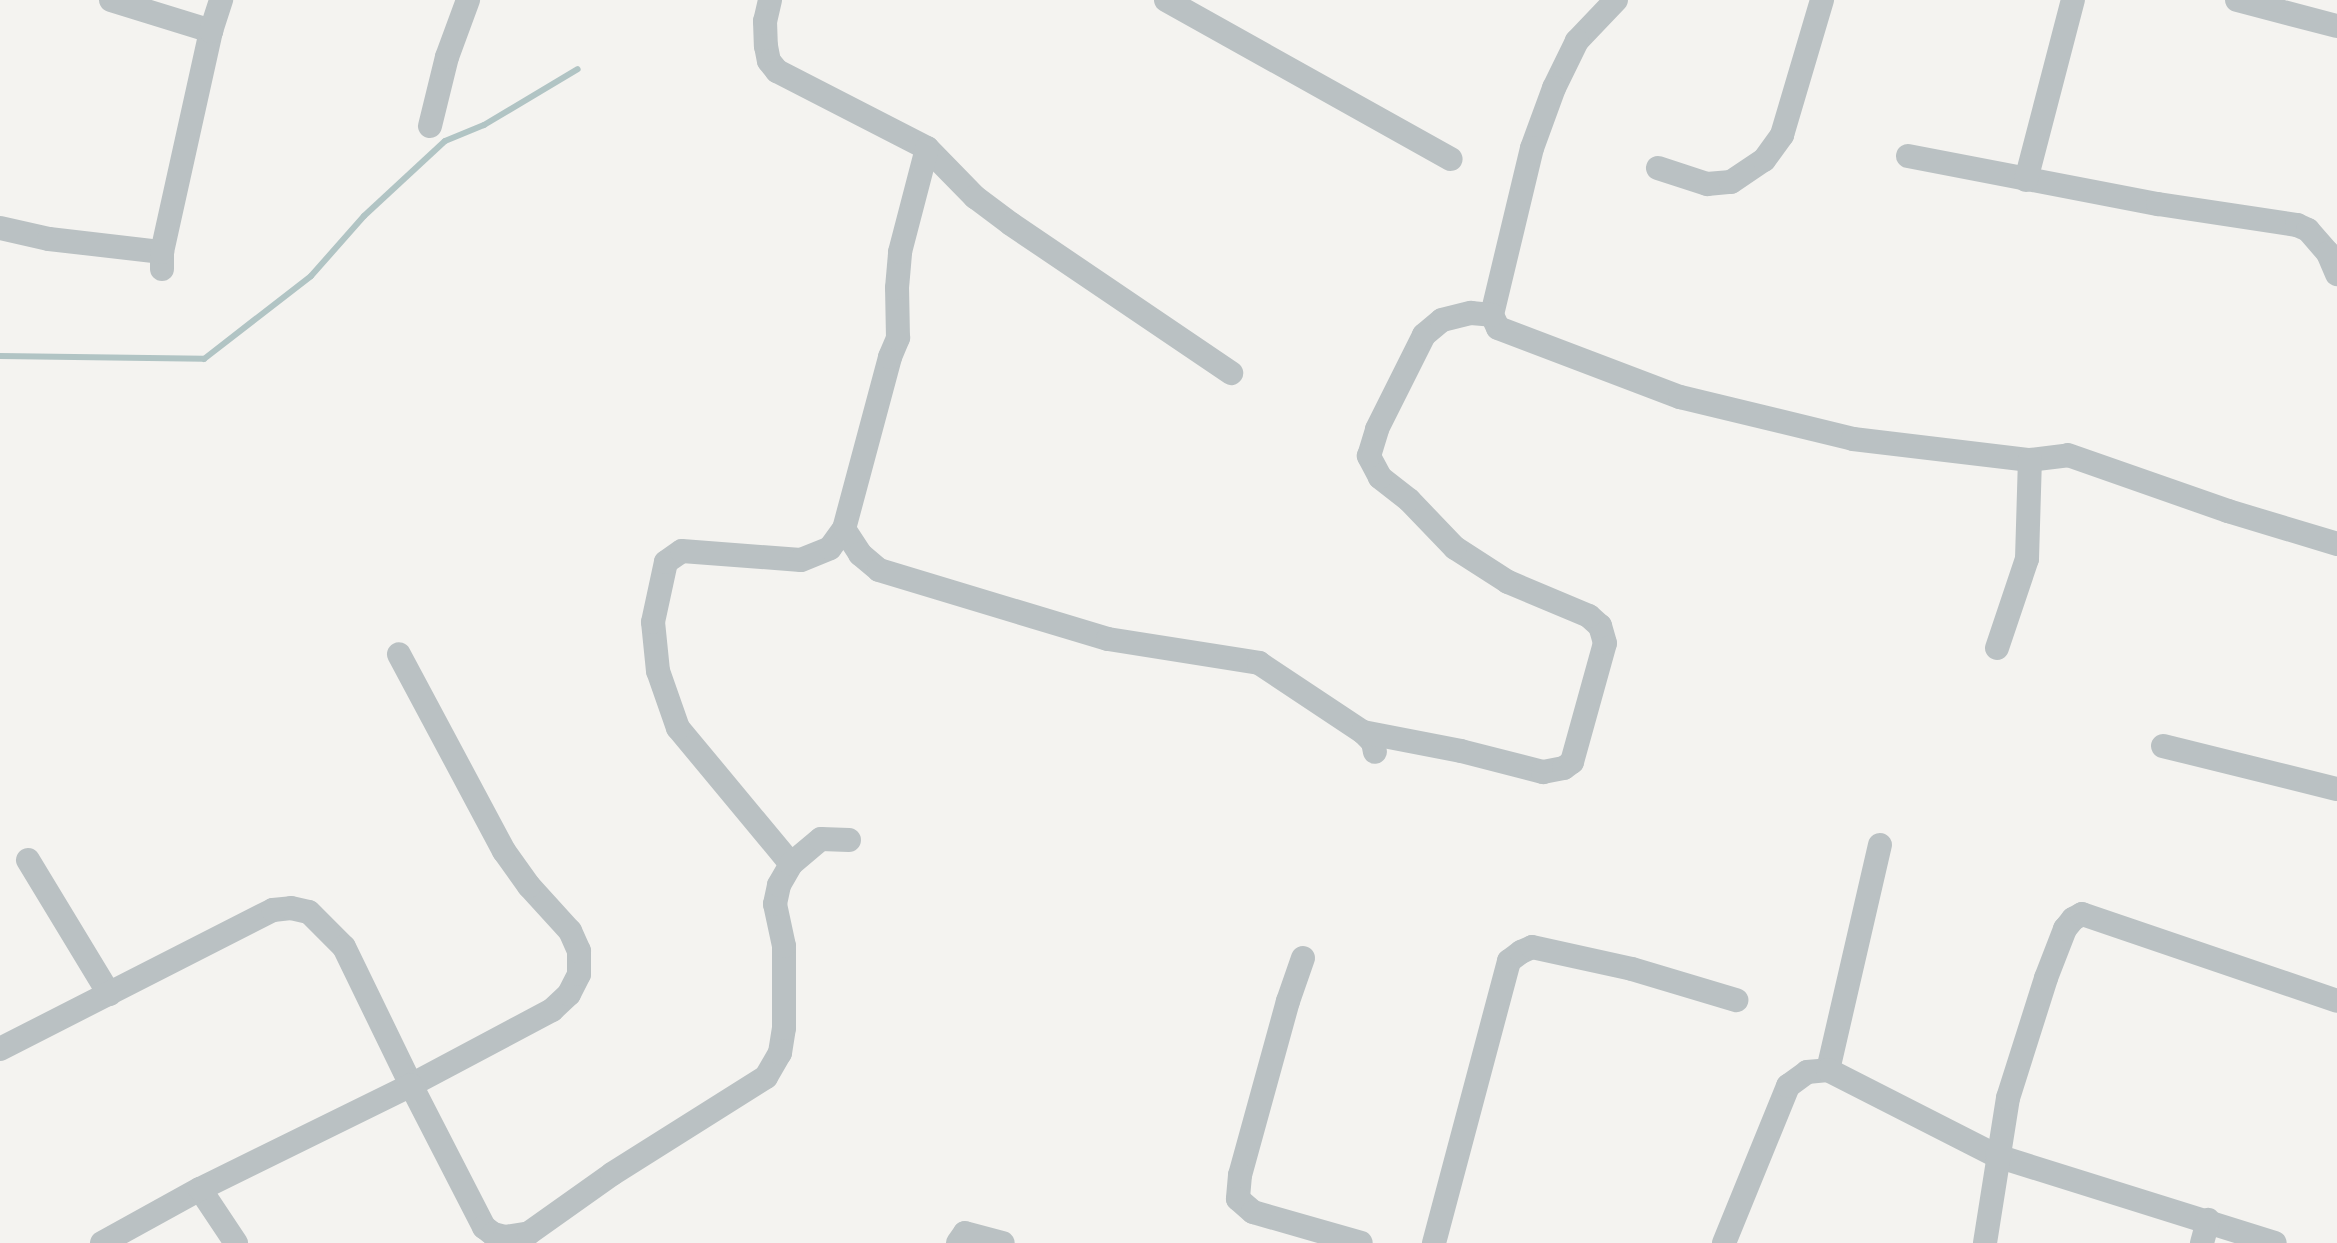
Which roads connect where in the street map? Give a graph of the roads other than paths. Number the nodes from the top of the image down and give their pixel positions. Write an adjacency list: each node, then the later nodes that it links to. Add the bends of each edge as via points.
1 (111, 0): 11 (street)
2 (221, 0): 11 (street)
3 (468, 0): 12 (street, via 447,57)
4 (771, 0): 13 (street, via 765,21 766,46 777,71)
5 (1166, 0): 15 (street)
6 (1615, 0): 20 (street, via 1577,41 1554,88 1532,148)
7 (1822, 0): 16 (street, via 1782,135 1764,160 1731,182 1707,184)
8 (2073, 0): 17 (street)
9 (2237, 0): 10 (street)
10 (2337, 26)
11 (211, 31): 18 (street, via 162,261)
12 (430, 126)
13 (927, 148): 21 (street, via 975,197 1011,224); 23 (street, via 900,251 898,338)
14 (1908, 156): 17 (street)
15 (1451, 159)
16 (1658, 169)
17 (2026, 180): 19 (street, via 2297,225)
18 (0, 228)
19 (2334, 257)
20 (1492, 315): 22 (street, via 1498,328 1511,335 1680,397 1853,439); 23 (street, via 1471,313 1442,320 1424,335 1377,429 1369,456 1380,477 1455,548 1508,582 1589,616 1600,626 1605,643 1572,762 1564,768 1543,772 1461,751 1369,742 1259,663 1108,639 878,570 860,554)
21 (1231, 373)
22 (2030, 460): 24 (street, via 2068,456); 25 (street, via 2027,559)
23 (844, 529): 32 (street, via 830,548 801,560 682,551 666,562 653,622 657,671 678,728)
24 (2337, 544)
25 (1997, 648)
26 (399, 654): 39 (street, via 504,850 529,886 570,930 579,951 579,974 569,994 552,1010)
27 (2163, 746): 28 (street)
28 (2337, 789)
29 (849, 840): 32 (street, via 821,839)
30 (1880, 845): 38 (street)
31 (28, 860): 34 (street)
32 (791, 864): 43 (street, via 775,904 784,946 784,1028 780,1053 766,1077 612,1174)
33 (1303, 958): 48 (street, via 1247,1148 1238,1199 1253,1212)
34 (108, 994): 37 (street); 39 (street, via 273,910 309,912 344,947)
35 (1736, 1000): 49 (street, via 1632,969 1532,947 1509,961)
36 (2337, 1001): 40 (street, via 2082,914 2065,929 2037,1002 2008,1098)
37 (0, 1049)
38 (1828, 1070): 40 (street); 50 (street, via 1807,1072 1788,1086)
39 (411, 1085): 41 (street); 43 (street, via 484,1227 505,1237)
40 (1997, 1156): 42 (street); 51 (street)
41 (200, 1189): 44 (street); 45 (street)
42 (2205, 1232): 52 (street)
43 (532, 1238)
44 (102, 1243)
45 (236, 1243)
46 (958, 1243): 47 (street, via 965,1233)
47 (1003, 1243)
48 (1362, 1243)
49 (1434, 1243)
50 (1724, 1243)
51 (1985, 1243)
52 (2275, 1243)

